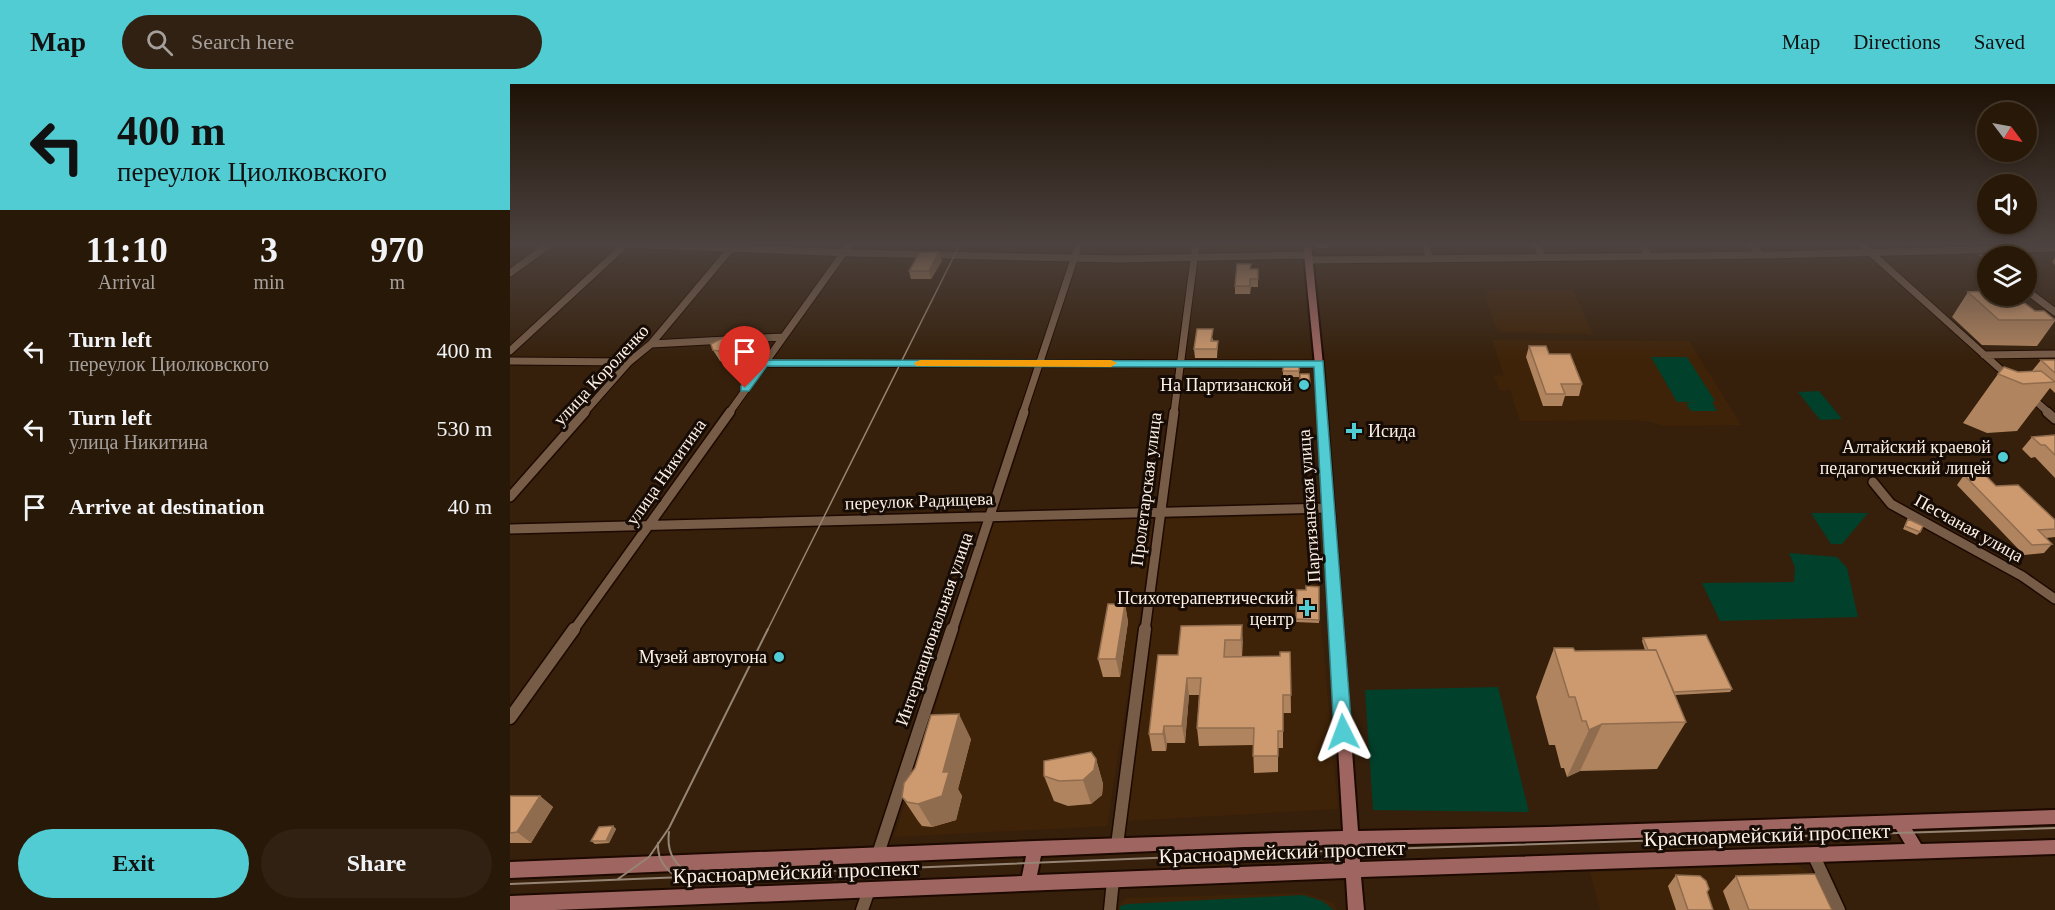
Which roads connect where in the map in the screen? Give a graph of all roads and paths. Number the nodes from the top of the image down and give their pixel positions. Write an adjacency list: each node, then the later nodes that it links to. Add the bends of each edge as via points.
1 (584, 283): 12 (street)
2 (702, 283): 11 (street, улица Короленко)
3 (823, 283): 10 (street, улица Никитина)
4 (1067, 283): 19 (street, Интернациональная улица)
5 (1191, 283): 18 (street, Пролетарская улица)
6 (1312, 283): 20 (main road, Партизанская улица)
7 (1904, 283): 14 (street)
8 (2037, 298): 9 (street)
9 (2055, 312)
10 (783, 337): 11 (street); 17 (street, улица Никитина)
11 (651, 344): 16 (street, улица Короленко)
12 (510, 351)
13 (2055, 354): 14 (street)
14 (1984, 355): 21 (street)
15 (510, 361): 16 (street)
16 (629, 362): 23 (street, улица Короленко)
17 (763, 363): 19 (street); 27 (street, улица Никитина)
18 (1181, 363): 19 (street); 20 (street); 25 (street, Пролетарская улица)
19 (1041, 364): 26 (street, Интернациональная улица)
20 (1319, 364): 24 (main road, Партизанская улица)
21 (2055, 419)
22 (1873, 482): 29 (street, Песчаная улица, via 1891,504 2022,576)
23 (510, 498)
24 (1329, 508): 25 (street, переулок Радищева); 33 (main road, Партизанская улица)
25 (1162, 511): 26 (street, переулок Радищева); 34 (street, Пролетарская улица)
26 (991, 515): 27 (street, переулок Радищева); 38 (street, Интернациональная улица)
27 (650, 525): 28 (street, переулок Радищева); 30 (street, улица Никитина)
28 (510, 529)
29 (2055, 599)
30 (510, 718)
31 (2055, 817): 32 (main road, Красноармейский проспект)
32 (1899, 821): 33 (main road, Красноармейский проспект, via 1547,834); 37 (main road)
33 (1350, 836): 34 (main road, Красноармейский проспект); 40 (main road, Партизанская улица)
34 (1117, 845): 36 (main road, Красноармейский проспект)
35 (2055, 847): 37 (main road, Красноармейский проспект)
36 (1035, 848): 38 (main road, Красноармейский проспект); 43 (main road)
37 (1917, 851): 39 (main road, Красноармейский проспект)
38 (878, 854): 41 (main road, Красноармейский проспект)
39 (1813, 855): 40 (main road, Красноармейский проспект); 50 (street)
40 (1353, 869): 42 (main road, Красноармейский проспект); 49 (main road, Партизанская улица)
41 (510, 870)
42 (1113, 880): 43 (main road, Красноармейский проспект); 48 (street)
43 (1028, 883): 44 (main road, Красноармейский проспект)
44 (869, 890): 46 (main road, Красноармейский проспект); 47 (street)
45 (510, 904): 46 (main road, Красноармейский проспект)
46 (628, 905)
47 (862, 910)
48 (1110, 910)
49 (1356, 910)
50 (1839, 910)

